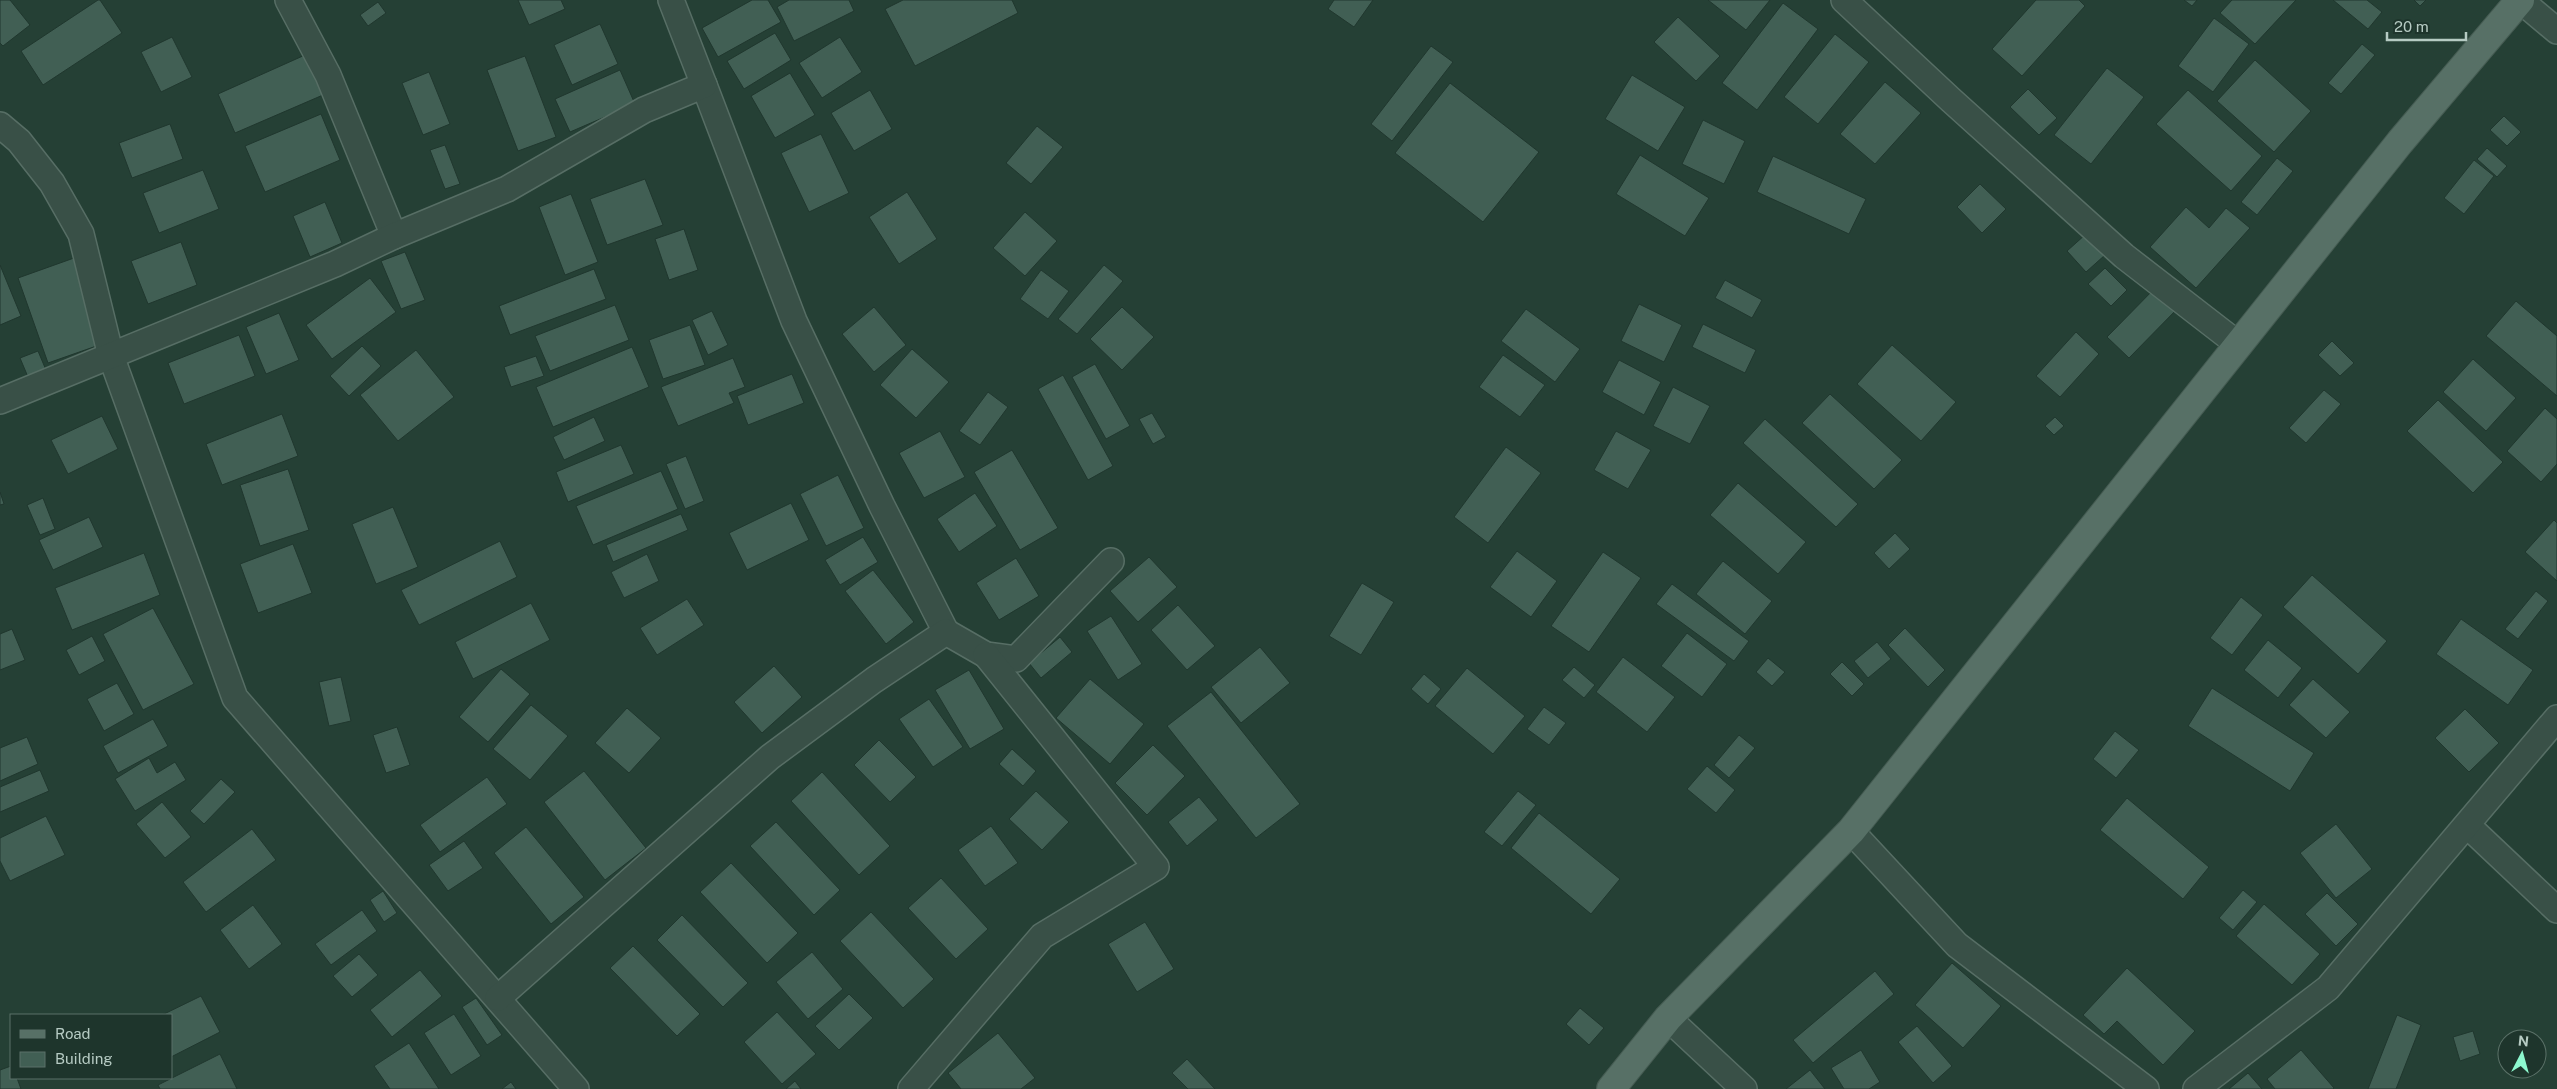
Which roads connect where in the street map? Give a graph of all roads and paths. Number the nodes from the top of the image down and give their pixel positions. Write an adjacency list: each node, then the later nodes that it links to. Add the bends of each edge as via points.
1 (288, 0): 8 (street, via 328,75)
2 (671, 0): 6 (street)
3 (1844, 0): 9 (street, via 2124,256)
4 (2520, 0): 5 (street); 9 (main road, via 2400,142)
5 (2557, 31)
6 (704, 85): 8 (street, via 644,110 507,189); 13 (street, via 794,321)
7 (0, 125): 10 (street, via 19,141 52,183 82,234)
8 (394, 236): 10 (street, via 335,264)
9 (2239, 345): 17 (main road)
10 (111, 356): 11 (street); 19 (street, via 235,698)
11 (0, 401)
12 (1111, 561): 14 (street, via 1016,659)
13 (946, 632): 14 (street); 19 (street, via 874,680 770,757)
14 (986, 655): 22 (street, via 1156,867 1042,936)
15 (2557, 718): 16 (street)
16 (2467, 824): 18 (street); 26 (street, via 2328,988)
17 (1851, 831): 20 (main road); 25 (street, via 1957,945)
18 (2557, 910)
19 (498, 998): 21 (street)
20 (1668, 1018): 23 (main road); 24 (street)
21 (576, 1089)
22 (911, 1089)
23 (1611, 1089)
24 (1744, 1089)
25 (2146, 1089)
26 (2196, 1089)

